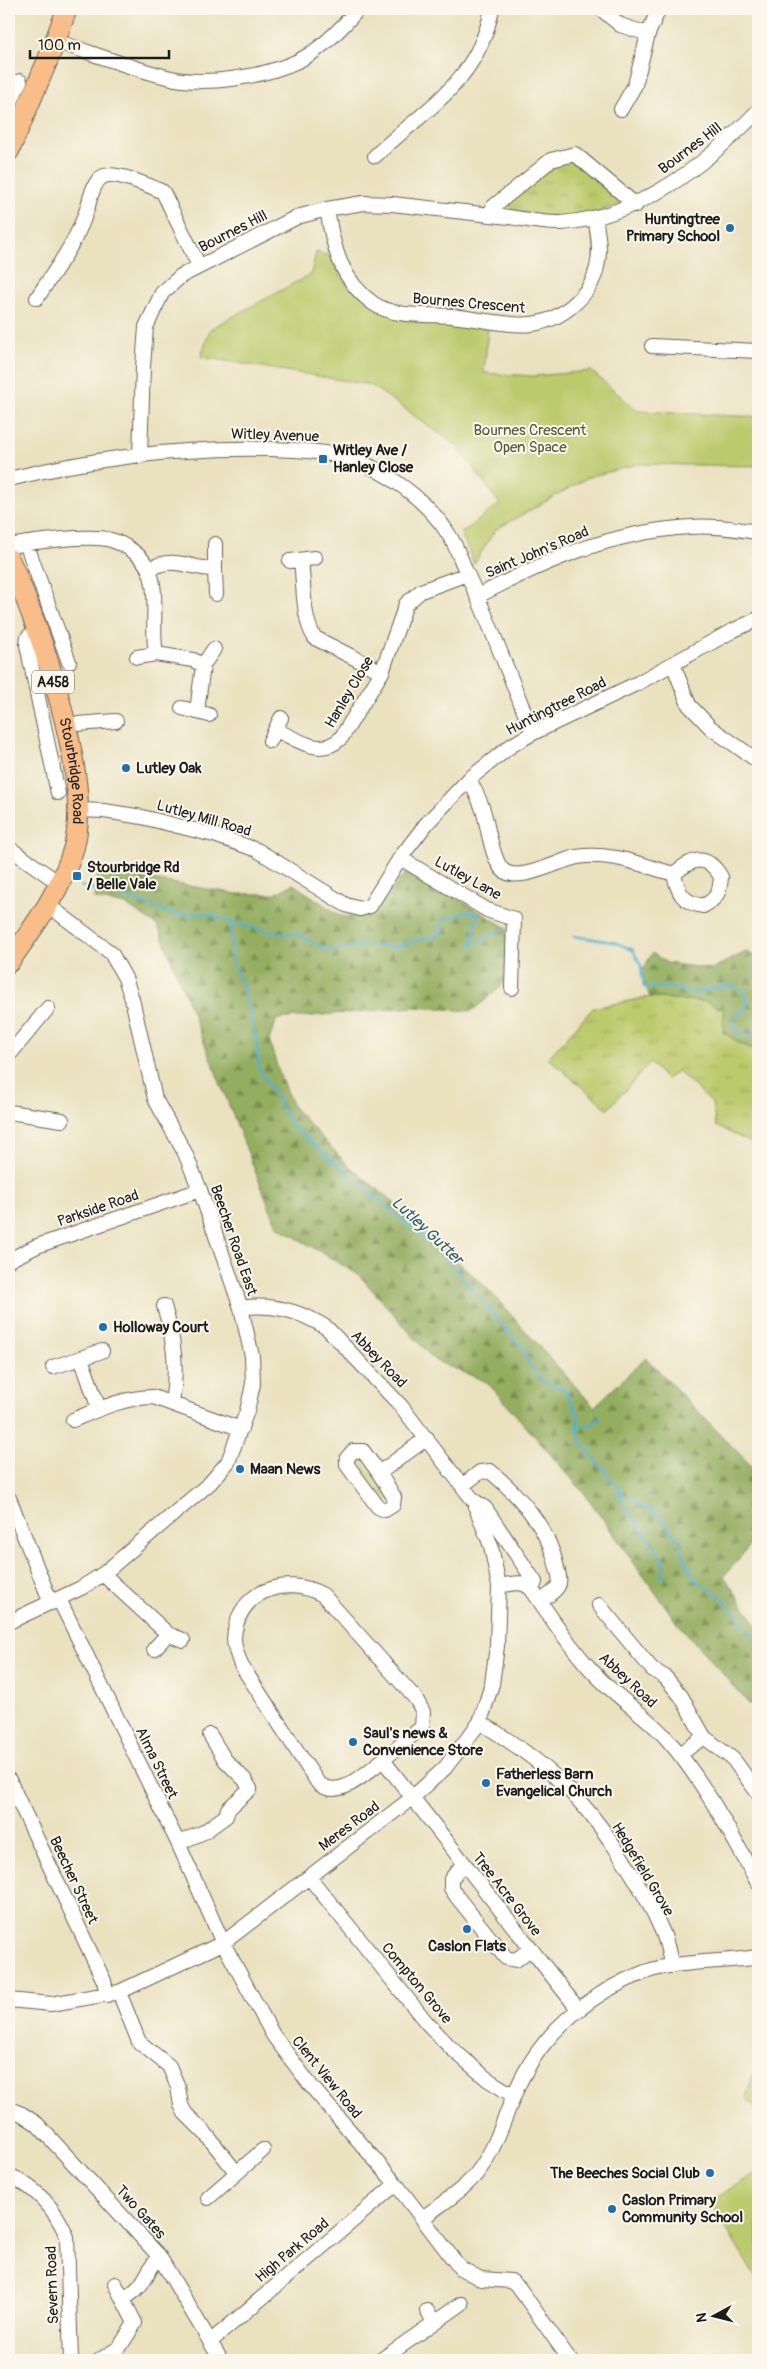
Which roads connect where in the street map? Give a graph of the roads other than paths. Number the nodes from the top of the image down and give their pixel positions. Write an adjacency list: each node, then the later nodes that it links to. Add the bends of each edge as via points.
1 (67, 9): 7 (highway)
2 (358, 9): 7 (street, via 339,29 298,61 215,81 168,78)
3 (492, 9): 13 (street, via 478,50 461,78)
4 (601, 9): 6 (street, via 620,25)
5 (659, 9): 6 (street)
6 (648, 34): 10 (street, via 635,85)
7 (55, 41): 12 (highway)
8 (20, 80): 9 (street)
9 (9, 106)
10 (620, 109)
11 (758, 111): 14 (street, Bournes Hill, via 732,138)
12 (9, 150)
13 (376, 156)
14 (636, 205): 16 (street, via 575,154 551,160 494,207); 17 (street, Bournes Hill)
15 (327, 209): 16 (street, Bournes Hill, via 363,203 392,204); 17 (street, Bournes Crescent, via 331,236 348,279 376,305 398,312 531,325 564,314 579,300 589,284 597,269); 18 (street, Bournes Hill, via 283,224)
16 (490, 215): 17 (street, Bournes Hill, via 559,223)
17 (595, 218)
18 (199, 266): 19 (street, via 163,192 114,174 99,179 74,241); 22 (street, Bournes Hill, via 181,276 162,293 146,327)
19 (37, 298)
20 (652, 346): 21 (street)
21 (758, 351)
22 (140, 456): 23 (street, Witley Avenue, via 75,464); 32 (street, Witley Avenue, via 231,449 313,451 361,462 396,483 433,515 449,535)
23 (9, 479)
24 (758, 532): 34 (street, Saint John's Road, via 691,527 612,539 520,574)
25 (26, 543): 27 (street); 30 (street, via 96,538 111,540 134,552); 40 (street)
26 (215, 544): 31 (street)
27 (9, 546)
28 (9, 559): 36 (highway, Stourbridge Road / A458)
29 (302, 559): 43 (street, via 308,619 315,638)
30 (149, 569): 31 (street, via 179,562); 38 (street)
31 (215, 569): 33 (street)
32 (467, 574): 34 (street, Witley Avenue); 43 (street, Hanley Close, via 421,591 406,604)
33 (216, 594)
34 (478, 596): 48 (street, Witley Avenue)
35 (758, 619): 41 (street, Huntingtree Road)
36 (37, 630): 46 (highway, Stourbridge Road / A458); 51 (street, Stourbridge Road, via 28,637 27,645)
37 (214, 649): 42 (street)
38 (156, 654): 39 (street); 42 (street, via 193,660)
39 (137, 656)
40 (69, 662)
41 (672, 664): 48 (street, Huntingtree Road); 49 (street, via 690,705 711,728)
42 (203, 665): 44 (street, via 203,713)
43 (382, 672): 47 (street, Hanley Close, via 334,745 314,747)
44 (182, 708)
45 (116, 721): 46 (street)
46 (65, 725): 52 (highway, Stourbridge Road / A458)
47 (276, 730)
48 (533, 733): 50 (street, Huntingtree Road)
49 (758, 761)
50 (469, 779): 54 (street, Huntingtree Road, via 427,823); 55 (street, via 483,808 496,858 504,871 524,874 576,857 599,856)
51 (58, 793)
52 (77, 810): 56 (highway, Stourbridge Road / A458, via 74,848); 58 (street, Lutley Mill Road, via 142,817 214,835 257,850 346,905)
53 (9, 848): 56 (street)
54 (400, 858): 58 (street, Huntingtree Road, via 378,896); 60 (street, Lutley Lane, via 488,910 514,919)
55 (674, 874)
56 (58, 883): 57 (highway, A458)
57 (48, 905): 59 (highway, A458); 65 (street, Beecher Road East, via 101,943 119,966 132,1000 155,1099)
58 (365, 908)
59 (9, 962)
60 (512, 988)
61 (48, 1008): 62 (street)
62 (9, 1055)
63 (9, 1112): 64 (street)
64 (62, 1120)
65 (200, 1190): 66 (street, Parkside Road, via 37,1246); 68 (street, Beecher Road East)
66 (9, 1260)
67 (164, 1306): 72 (street, via 176,1359 177,1377)
68 (241, 1308): 75 (street, Beecher Road East, via 252,1356 252,1384); 76 (street, Abbey Road, via 260,1305 284,1308 327,1328 402,1406)
69 (102, 1350): 70 (street)
70 (81, 1358): 71 (street); 73 (street)
71 (53, 1367)
72 (172, 1403): 73 (street, via 153,1397 138,1397); 75 (street)
73 (99, 1408): 74 (street)
74 (73, 1420)
75 (241, 1429): 81 (street, Beecher Road East, via 220,1474)
76 (427, 1438): 77 (street); 78 (street, Abbey Road)
77 (379, 1473)
78 (462, 1486): 80 (street, Abbey Road); 83 (street, via 480,1472 490,1471 534,1516 554,1554 559,1577 555,1591)
79 (9, 1498): 84 (street)
80 (473, 1500): 82 (street, Meres Road, via 491,1546); 83 (street, Abbey Road, via 485,1508 535,1582)
81 (103, 1574): 84 (street, Beecher Road East); 87 (street)
82 (499, 1586): 83 (street, via 521,1582); 90 (street, Meres Road, via 492,1684)
83 (536, 1595): 93 (street, Abbey Road, via 598,1678 665,1736)
84 (55, 1601): 86 (street, Beecher Road East); 98 (street, Alma Street)
85 (599, 1605): 92 (street, Abbey Road, via 652,1669 665,1677 681,1696)
86 (9, 1622)
87 (168, 1634): 88 (street); 89 (street)
88 (183, 1640)
89 (154, 1649)
90 (480, 1722): 97 (street, Meres Road, via 444,1768); 105 (street, Hedgefield Grove, via 542,1766 566,1786 586,1810 637,1883 663,1934)
91 (210, 1735): 98 (street, via 225,1760 250,1789 228,1809 226,1816 204,1832)
92 (704, 1737): 93 (street); 96 (street, Abbey Road, via 733,1759)
93 (680, 1754): 101 (street, Abbey Road, via 700,1782)
94 (383, 1760): 94 (street, via 338,1790 324,1788 318,1783 237,1654 234,1640 237,1620 254,1597 275,1587 286,1586 310,1588 323,1595 416,1699 424,1712 422,1727); 97 (street, Tree Acre Grove)
95 (9, 1780): 106 (street, Beecher Street, via 104,1981)
96 (758, 1793)
97 (412, 1798): 99 (street, Tree Acre Grove); 100 (street, Meres Road)
98 (178, 1843): 102 (street, Alma Street)
99 (463, 1864): 103 (street, Tree Acre Grove); 103 (street, via 451,1879 451,1888 457,1897 506,1958 516,1960)
100 (309, 1877): 102 (street, Meres Road); 109 (street, Compton Grove, via 444,2041 487,2078)
101 (758, 1882)
102 (223, 1943): 106 (street, Meres Road); 114 (street, Clent View Road, via 273,2035 311,2086)
103 (530, 1948): 108 (street, Tree Acre Grove)
104 (758, 1957): 105 (street)
105 (672, 1966): 108 (street, via 632,1978)
106 (113, 1993): 107 (street, Meres Road, via 51,2004); 112 (street, Beecher Street, via 139,2042 169,2066 185,2113)
107 (9, 2000)
108 (578, 2009): 109 (street, via 542,2047 523,2075)
109 (514, 2096): 116 (street, via 480,2169 465,2186)
110 (9, 2109): 117 (street, Two Gates, via 37,2124)
111 (262, 2150): 112 (street)
112 (236, 2172): 115 (street)
113 (9, 2175): 122 (street, Severn Road, via 28,2185 46,2202 67,2237)
114 (396, 2184): 116 (street, Clent View Road); 121 (street, High Park Road)
115 (208, 2198)
116 (423, 2218): 126 (street, Clent View Road, via 466,2273 481,2279 511,2281 519,2288)
117 (159, 2256): 119 (street, via 138,2290); 121 (street, Two Gates)
118 (115, 2284): 119 (street)
119 (123, 2298): 123 (street, via 135,2323 119,2348)
120 (461, 2304): 125 (street, via 430,2316)
121 (210, 2342): 124 (street, Two Gates)
122 (70, 2360)
123 (100, 2360)
124 (221, 2360)
125 (381, 2360)
126 (570, 2360)

